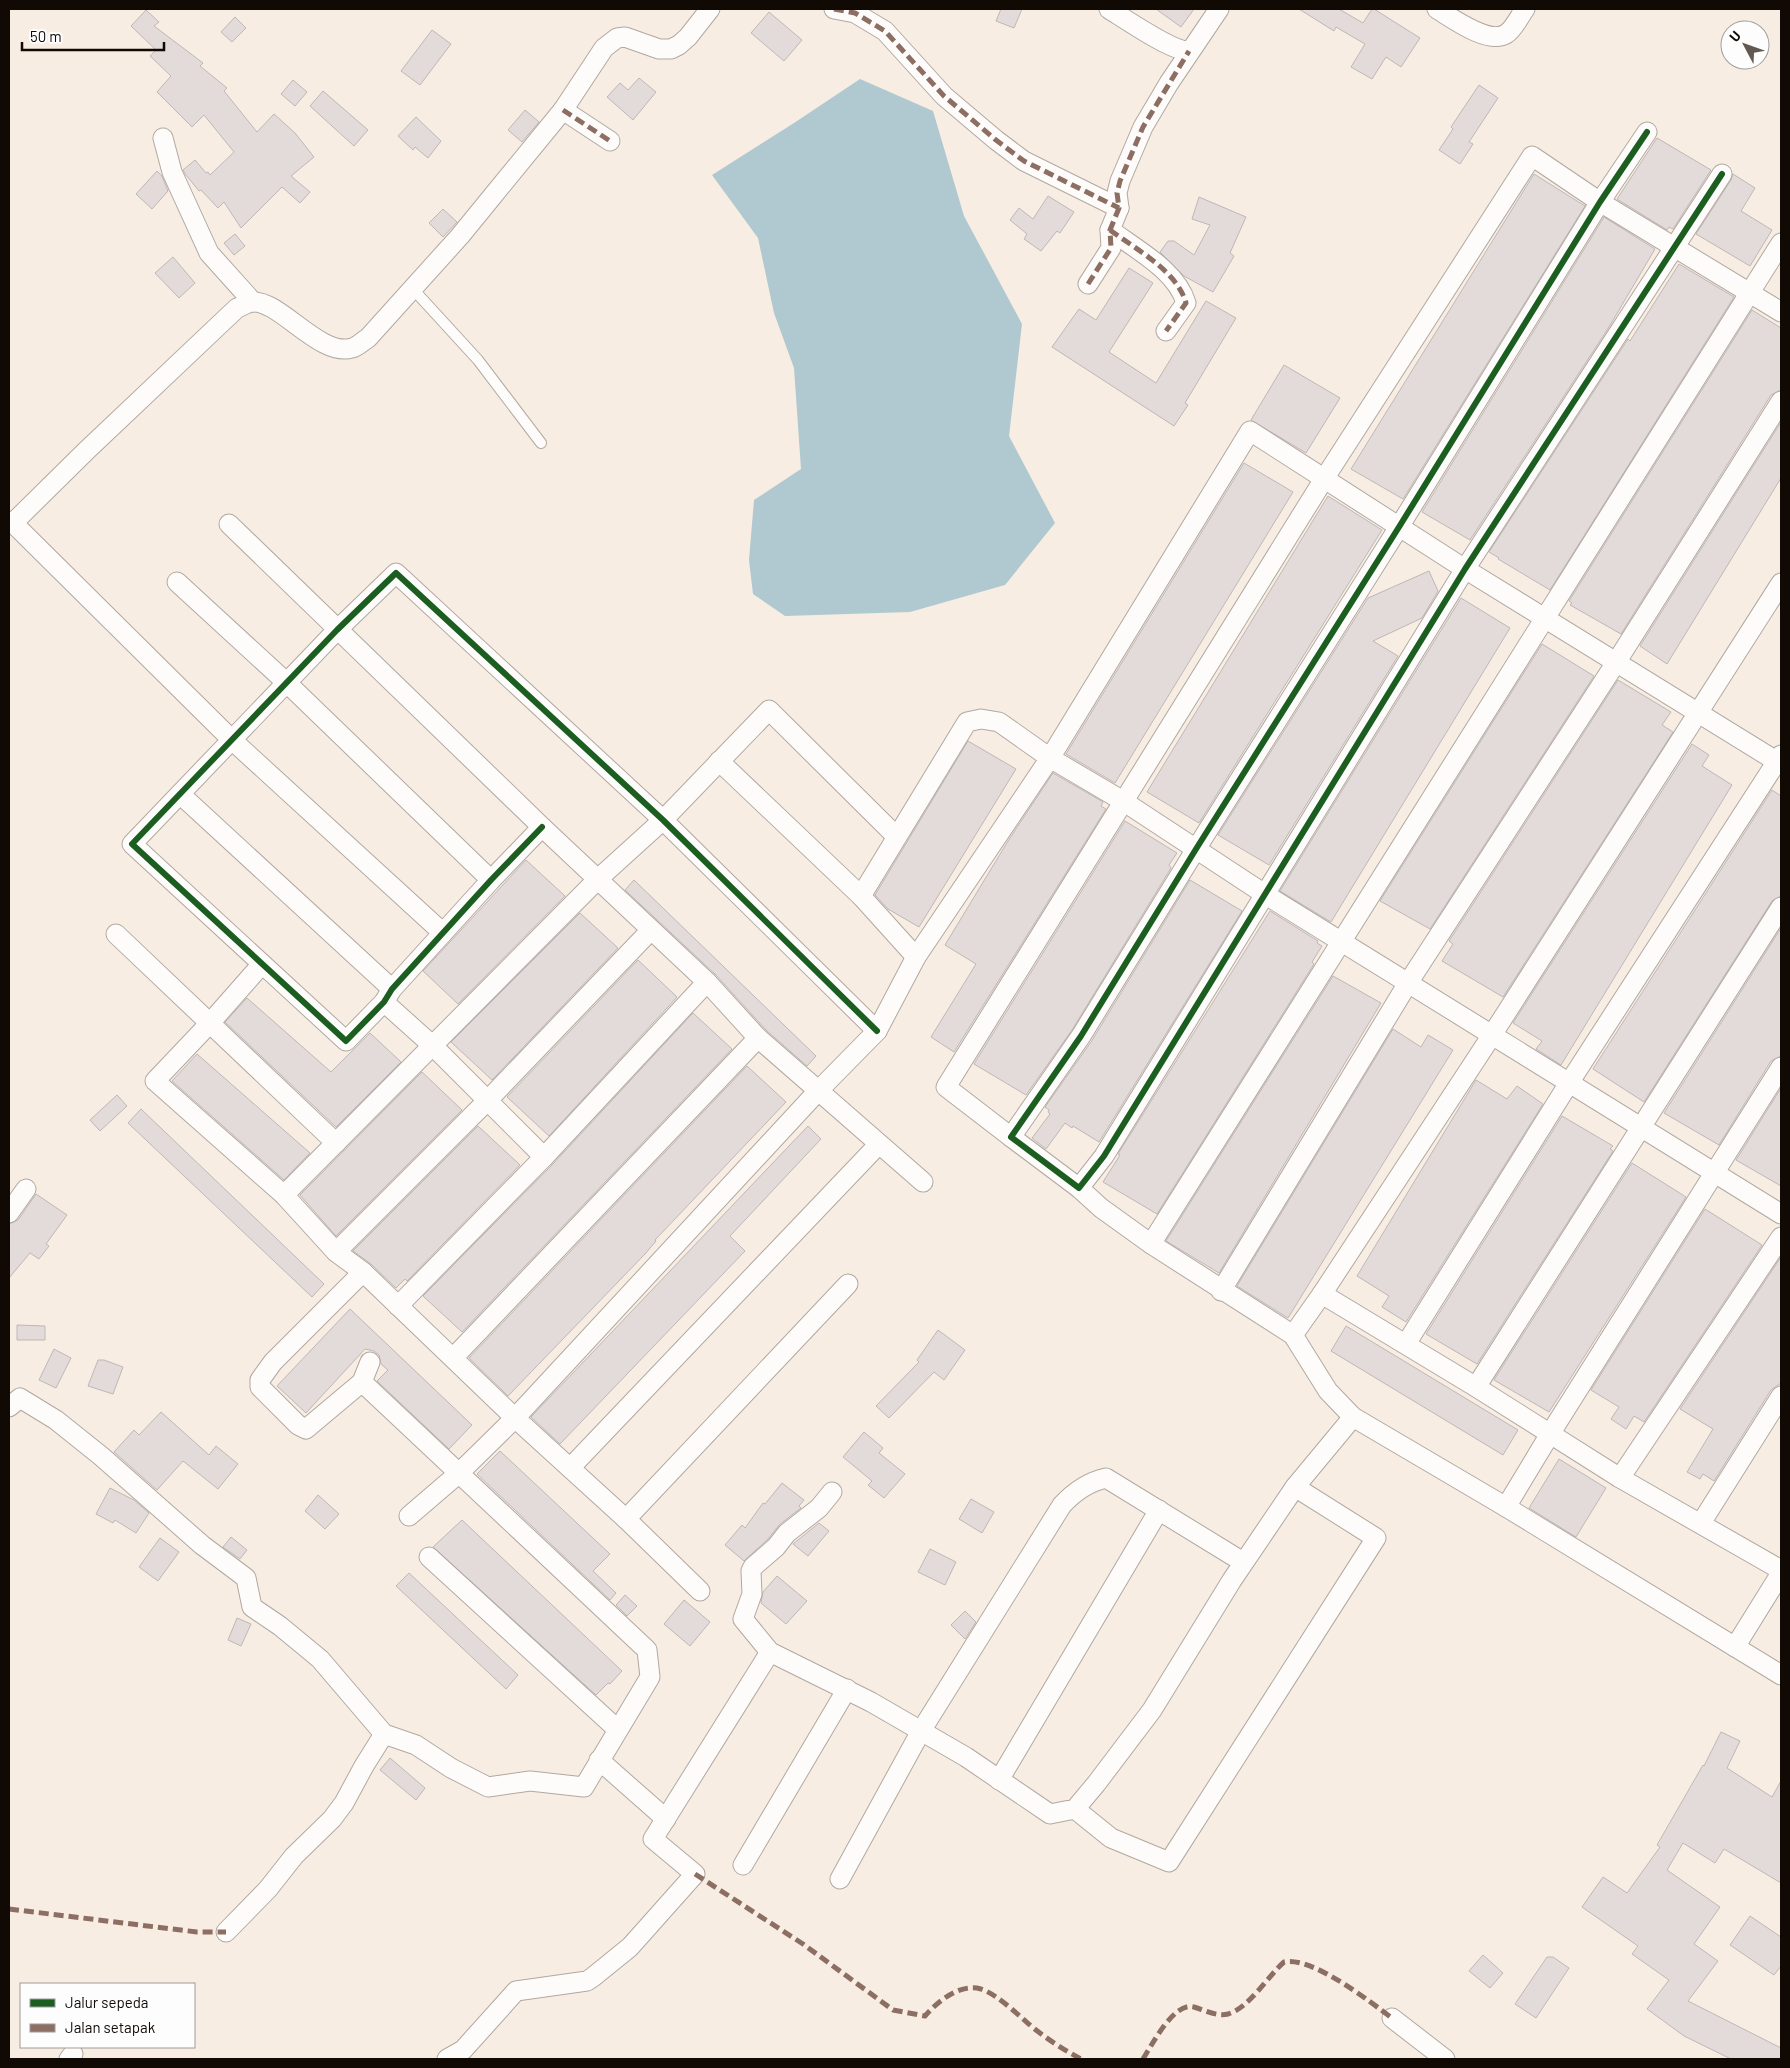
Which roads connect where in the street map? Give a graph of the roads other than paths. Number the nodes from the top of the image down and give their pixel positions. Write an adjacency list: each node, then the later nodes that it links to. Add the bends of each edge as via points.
1 (710, 9): 8 (street, via 688,37 671,49 659,49 625,37 617,38 604,48)
2 (834, 9): 14 (street, via 855,13 885,31 944,96 1024,161)
3 (1109, 9): 7 (street, via 1158,38)
4 (1219, 9): 7 (street)
5 (1437, 9): 6 (street, via 1465,26 1495,38 1506,34)
6 (1525, 9)
7 (1189, 51): 14 (street, via 1143,127 1120,181 1117,193)
8 (562, 110): 11 (street); 19 (street)
9 (1647, 132): 13 (street)
10 (163, 138): 21 (street, via 172,172 209,253)
11 (610, 140)
12 (1722, 174): 17 (street)
13 (1600, 202): 17 (street); 26 (street, via 1532,156); 29 (street)
14 (1119, 208): 15 (street)
15 (1110, 230): 18 (street, via 1111,248); 23 (street, via 1172,277 1183,293 1186,303)
16 (1781, 243): 20 (street)
17 (1674, 246): 20 (street); 30 (street)
18 (1088, 284)
19 (413, 289): 21 (street, via 368,338 352,348 337,349 270,308); 25 (lane, via 478,360)
20 (1750, 293): 22 (street); 33 (street)
21 (253, 302): 27 (street, via 238,308)
22 (1781, 312)
23 (1166, 331)
24 (1781, 400): 35 (street)
25 (540, 443)
26 (1324, 479): 29 (street); 39 (street, via 1250,431); 43 (street)
27 (11, 523): 38 (street)
28 (229, 524): 34 (street)
29 (1399, 527): 30 (street); 47 (street)
30 (1465, 569): 33 (street); 50 (street)
31 (177, 582): 36 (street)
32 (1781, 583): 37 (street)
33 (1544, 618): 35 (street); 56 (street)
34 (337, 630): 36 (street); 44 (street, via 396,572); 45 (street)
35 (1617, 661): 37 (street); 60 (street)
36 (287, 683): 38 (street); 49 (street)
37 (1700, 712): 40 (street); 64 (street)
38 (232, 740): 42 (street); 54 (street)
39 (1050, 758): 43 (street); 46 (street, via 999,722 981,719 967,722); 57 (street)
40 (1780, 760): 68 (street)
41 (719, 761): 44 (street); 46 (street, via 769,710); 51 (street)
42 (180, 794): 58 (street, via 132,844); 61 (street)
43 (1123, 801): 47 (street); 72 (street, via 946,1087)
44 (663, 820): 48 (street); 63 (street)
45 (542, 828): 48 (street); 49 (street)
46 (896, 836): 51 (street)
47 (1196, 848): 50 (street); 72 (street, via 1081,1036)
48 (598, 879): 53 (street); 66 (street)
49 (491, 880): 54 (street)
50 (1266, 895): 56 (street); 78 (street, via 1104,1156)
51 (861, 896): 57 (street)
52 (1781, 907): 71 (street)
53 (652, 930): 59 (street); 70 (street)
54 (443, 933): 61 (street)
55 (116, 934): 62 (street)
56 (1341, 942): 60 (street); 84 (street)
57 (916, 957): 63 (street)
58 (262, 964): 61 (street, via 346,1040); 62 (street)
59 (707, 982): 65 (street); 75 (street)
60 (1408, 983): 64 (street); 88 (street)
61 (388, 996): 66 (street)
62 (210, 1023): 73 (street); 80 (street, via 155,1080)
63 (877, 1031): 69 (street)
64 (1492, 1035): 68 (street); 89 (street)
65 (758, 1038): 69 (street); 93 (street)
66 (433, 1046): 70 (street); 73 (street)
67 (1781, 1067): 76 (street)
68 (1570, 1083): 71 (street); 92 (street)
69 (818, 1091): 74 (street); 100 (street)
70 (488, 1100): 75 (street); 85 (street)
71 (1643, 1127): 76 (street); 96 (street)
72 (1012, 1137): 78 (street)
73 (336, 1143): 80 (street)
74 (879, 1144): 77 (street); 102 (street)
75 (544, 1157): 90 (street)
76 (1714, 1172): 82 (street); 101 (street)
77 (923, 1182)
78 (1079, 1188): 84 (street)
79 (26, 1189): 81 (street)
80 (284, 1195): 85 (street)
81 (9, 1214)
82 (1781, 1214)
83 (1781, 1237): 104 (street)
84 (1151, 1244): 88 (street)
85 (336, 1252): 86 (street)
86 (363, 1272): 90 (street); 95 (street, via 274,1362 259,1385 298,1425 306,1429)
87 (848, 1284): 110 (street)
88 (1221, 1291): 91 (street)
89 (1322, 1294): 91 (street); 92 (street)
90 (398, 1306): 93 (street)
91 (1293, 1335): 99 (street, via 1328,1391)
92 (1406, 1344): 96 (street)
93 (453, 1358): 100 (street)
94 (370, 1362): 95 (street)
95 (362, 1382): 103 (street)
96 (1476, 1387): 101 (street)
97 (1781, 1396): 111 (street)
98 (9, 1407): 122 (street, via 20,1398 56,1420 202,1545 246,1578 252,1607 320,1659)
99 (1353, 1416): 105 (street); 107 (street)
100 (515, 1418): 102 (street); 103 (street)
101 (1550, 1434): 104 (street); 107 (street)
102 (570, 1468): 110 (street)
103 (458, 1474): 109 (street); 120 (street, via 646,1650 650,1677)
104 (1620, 1478): 111 (street)
105 (1295, 1487): 113 (street); 125 (street, via 1376,1538 1169,1862 1111,1838)
106 (832, 1492): 117 (street, via 751,1571 752,1594 743,1618)
107 (1506, 1507): 116 (street)
108 (1158, 1510): 113 (street); 121 (street, via 1106,1478 1086,1484 1069,1496); 124 (street)
109 (409, 1516)
110 (626, 1519): 115 (street)
111 (1701, 1523): 114 (street)
112 (429, 1557): 120 (street)
113 (1243, 1562): 125 (street, via 1152,1710)
114 (1781, 1571): 116 (street)
115 (700, 1591)
116 (1735, 1647): 118 (street)
117 (770, 1652): 119 (street); 126 (street)
118 (1781, 1674)
119 (847, 1689): 121 (street); 127 (street)
120 (617, 1729): 123 (street)
121 (921, 1731): 124 (street); 128 (street)
122 (384, 1734): 123 (street, via 416,1745 488,1787 530,1782 584,1787); 129 (street, via 332,1819)
123 (599, 1760): 126 (street)
124 (999, 1780): 125 (street, via 1050,1814)
125 (1075, 1809)
126 (666, 1819): 131 (street, via 653,1839 695,1874 630,1947 586,1981 516,1991 463,2050)
127 (742, 1865)
128 (840, 1879)
129 (226, 1932)
130 (1392, 2018): 132 (street)
131 (447, 2059)
132 (1445, 2059)

